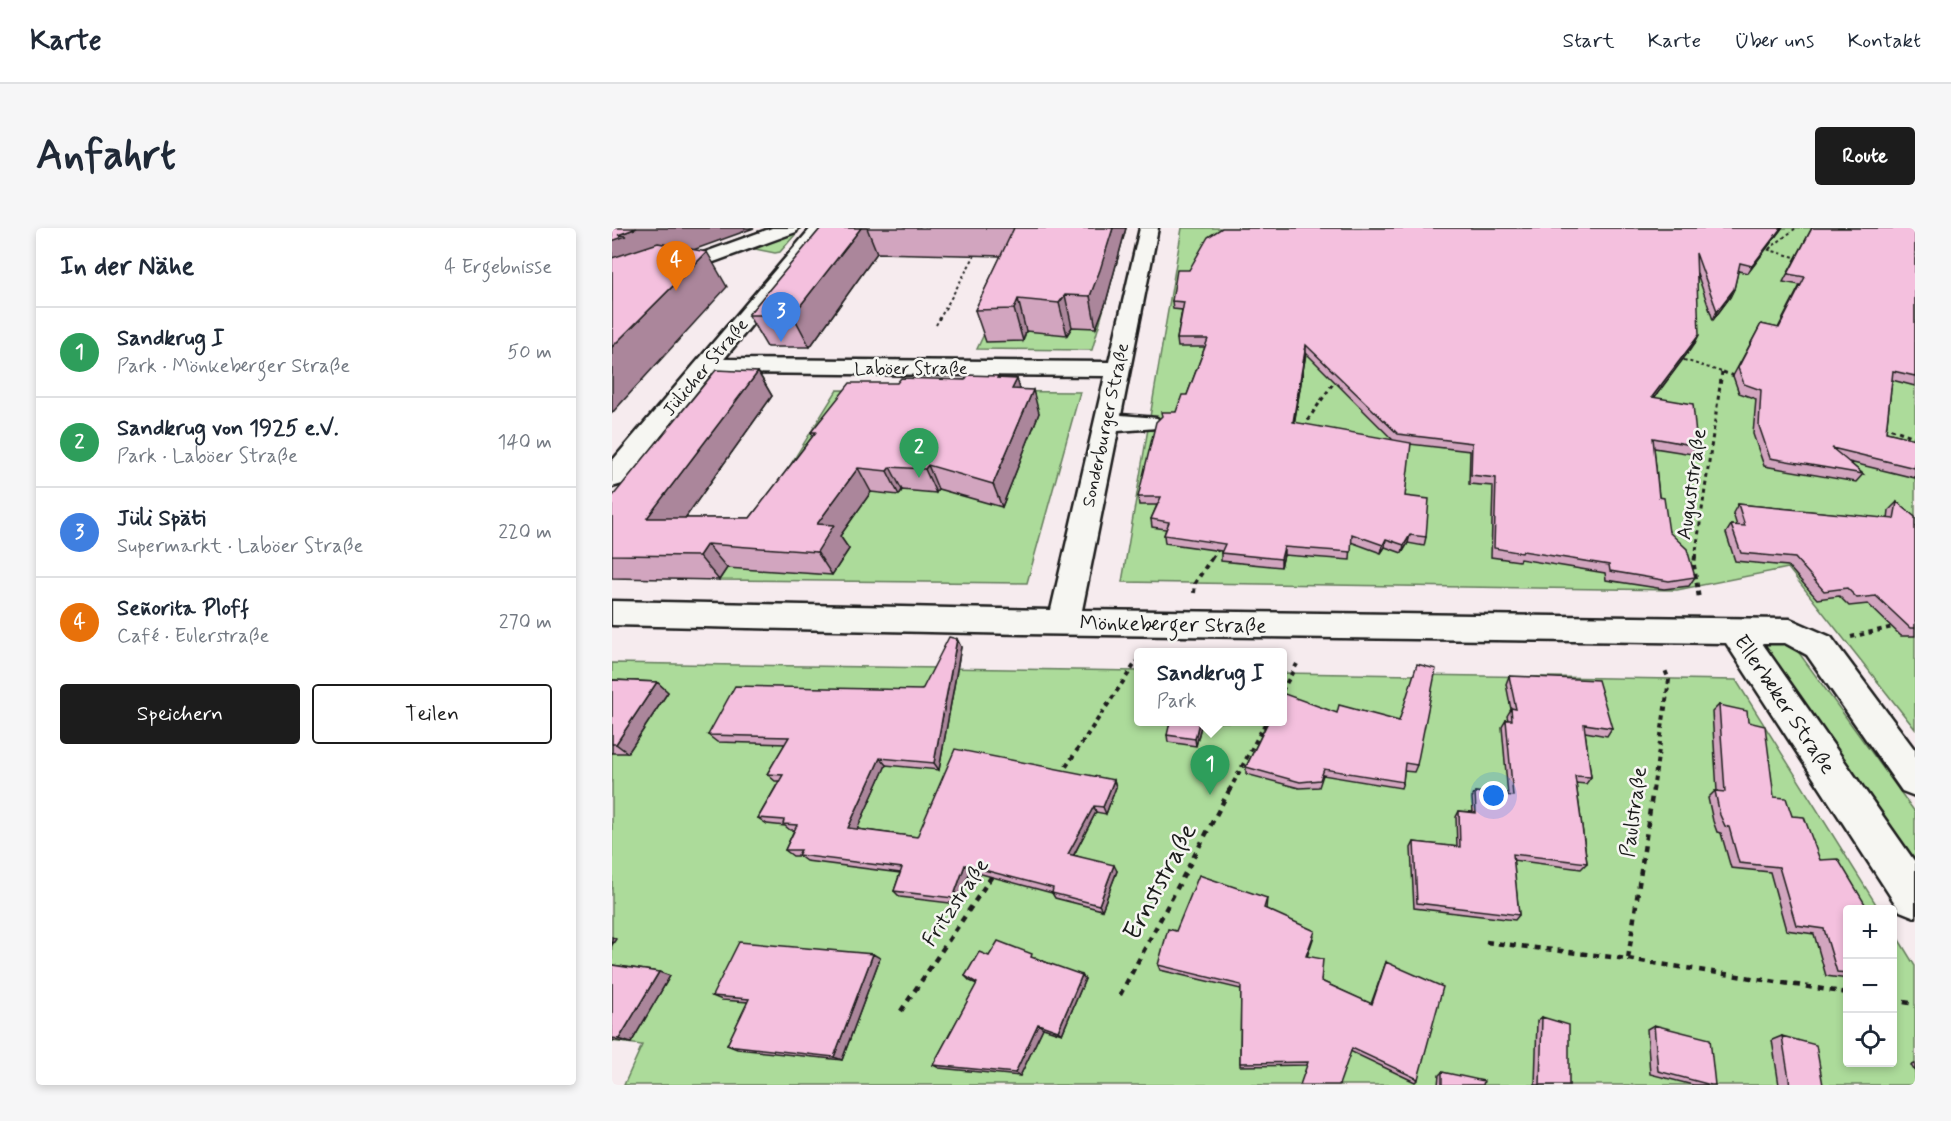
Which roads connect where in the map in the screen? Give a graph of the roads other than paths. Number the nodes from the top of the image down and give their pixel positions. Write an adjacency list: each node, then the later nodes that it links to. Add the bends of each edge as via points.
1 (789, 228): 4 (street)
2 (821, 228): 5 (street, Jülicher Straße)
3 (1149, 228): 8 (street, Sonderburger Straße)
4 (727, 250): 5 (street); 6 (street)
5 (778, 259): 7 (street, Jülicher Straße)
6 (612, 293)
7 (704, 366): 8 (street, Laböer Straße); 11 (street, Jülicher Straße)
8 (1117, 369): 9 (street, Sonderburger Straße)
9 (1106, 423): 10 (street); 13 (street, Sonderburger Straße)
10 (1148, 423)
11 (612, 478)
12 (612, 613): 13 (street, Mönkeberger Straße)
13 (1064, 622): 14 (street, Mönkeberger Straße)
14 (1735, 630): 15 (street, Ellerbeker Straße, via 1790,631 1819,646); 16 (street, Ellerbeker Straße)
15 (1915, 778)
16 (1915, 897)

